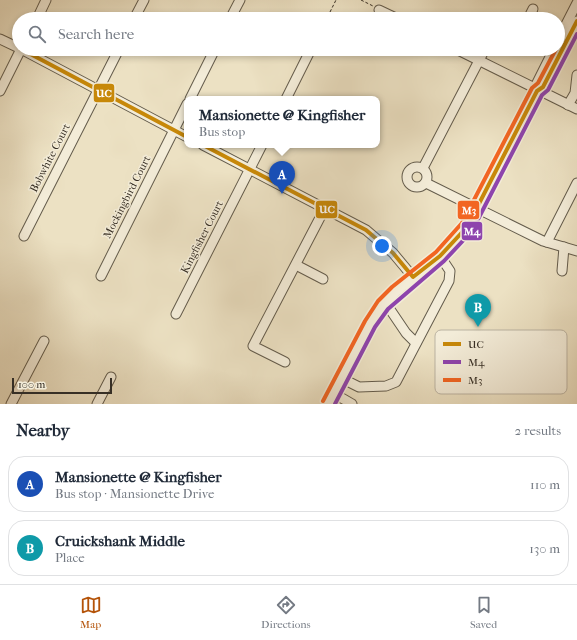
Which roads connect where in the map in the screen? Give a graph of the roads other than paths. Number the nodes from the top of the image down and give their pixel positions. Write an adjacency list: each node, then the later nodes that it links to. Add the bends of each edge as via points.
1 (46, 0): 7 (street)
2 (144, 0): 8 (street)
3 (240, 0): 9 (street)
4 (577, 3): 13 (street)
5 (533, 9): 11 (street)
6 (380, 10): 10 (street)
7 (40, 12)
8 (138, 12)
9 (234, 12)
10 (384, 12)
11 (532, 12)
12 (577, 21): 15 (street)
13 (565, 26)
14 (0, 39): 16 (street)
15 (565, 44)
16 (12, 45)
17 (17, 56): 30 (street)
18 (33, 56): 28 (street)
19 (115, 56): 28 (street, Bobwhite Court)
20 (212, 56): 31 (street)
21 (308, 56): 32 (street)
22 (470, 56): 26 (street)
23 (481, 56): 26 (street)
24 (550, 56): 29 (street, via 537,83)
25 (559, 56): 29 (street, via 543,87)
26 (478, 60): 29 (street); 39 (street)
27 (577, 75): 33 (street)
28 (98, 90): 35 (street); 45 (street, Bobwhite Court)
29 (537, 90): 33 (street); 44 (street)
30 (0, 91)
31 (192, 96)
32 (288, 96)
33 (573, 107)
34 (184, 110): 35 (street, Mockingbird Court)
35 (174, 130): 36 (street); 52 (street, Mockingbird Court)
36 (184, 135)
37 (208, 148): 40 (street)
38 (261, 148): 40 (street, Kingfisher Court)
39 (423, 168): 41 (street, via 427,173); 41 (street, via 417,166 410,169 407,178 410,184 416,187)
40 (250, 170): 43 (street); 56 (street, Kingfisher Court)
41 (426, 183): 44 (street)
42 (577, 183): 46 (street)
43 (325, 208): 50 (street); 53 (street, via 366,230 393,253)
44 (478, 208): 46 (street, via 518,230); 49 (street, via 467,227)
45 (24, 236)
46 (547, 242): 47 (street)
47 (564, 247): 48 (street); 51 (street)
48 (577, 251)
49 (440, 256): 53 (street); 58 (street, via 450,271 449,281)
50 (296, 265): 54 (street); 59 (street, via 253,346)
51 (562, 271)
52 (100, 276)
53 (413, 277): 55 (street)
54 (323, 279)
55 (385, 302): 58 (street); 61 (street)
56 (176, 314)
57 (44, 341): 63 (street)
58 (416, 343): 61 (street, via 396,382 386,386 359,387)
59 (285, 362)
60 (112, 377): 64 (street)
61 (341, 378): 62 (street)
62 (333, 393): 65 (street); 66 (street)
63 (11, 404)
64 (97, 404)
65 (328, 404)
66 (352, 404)

